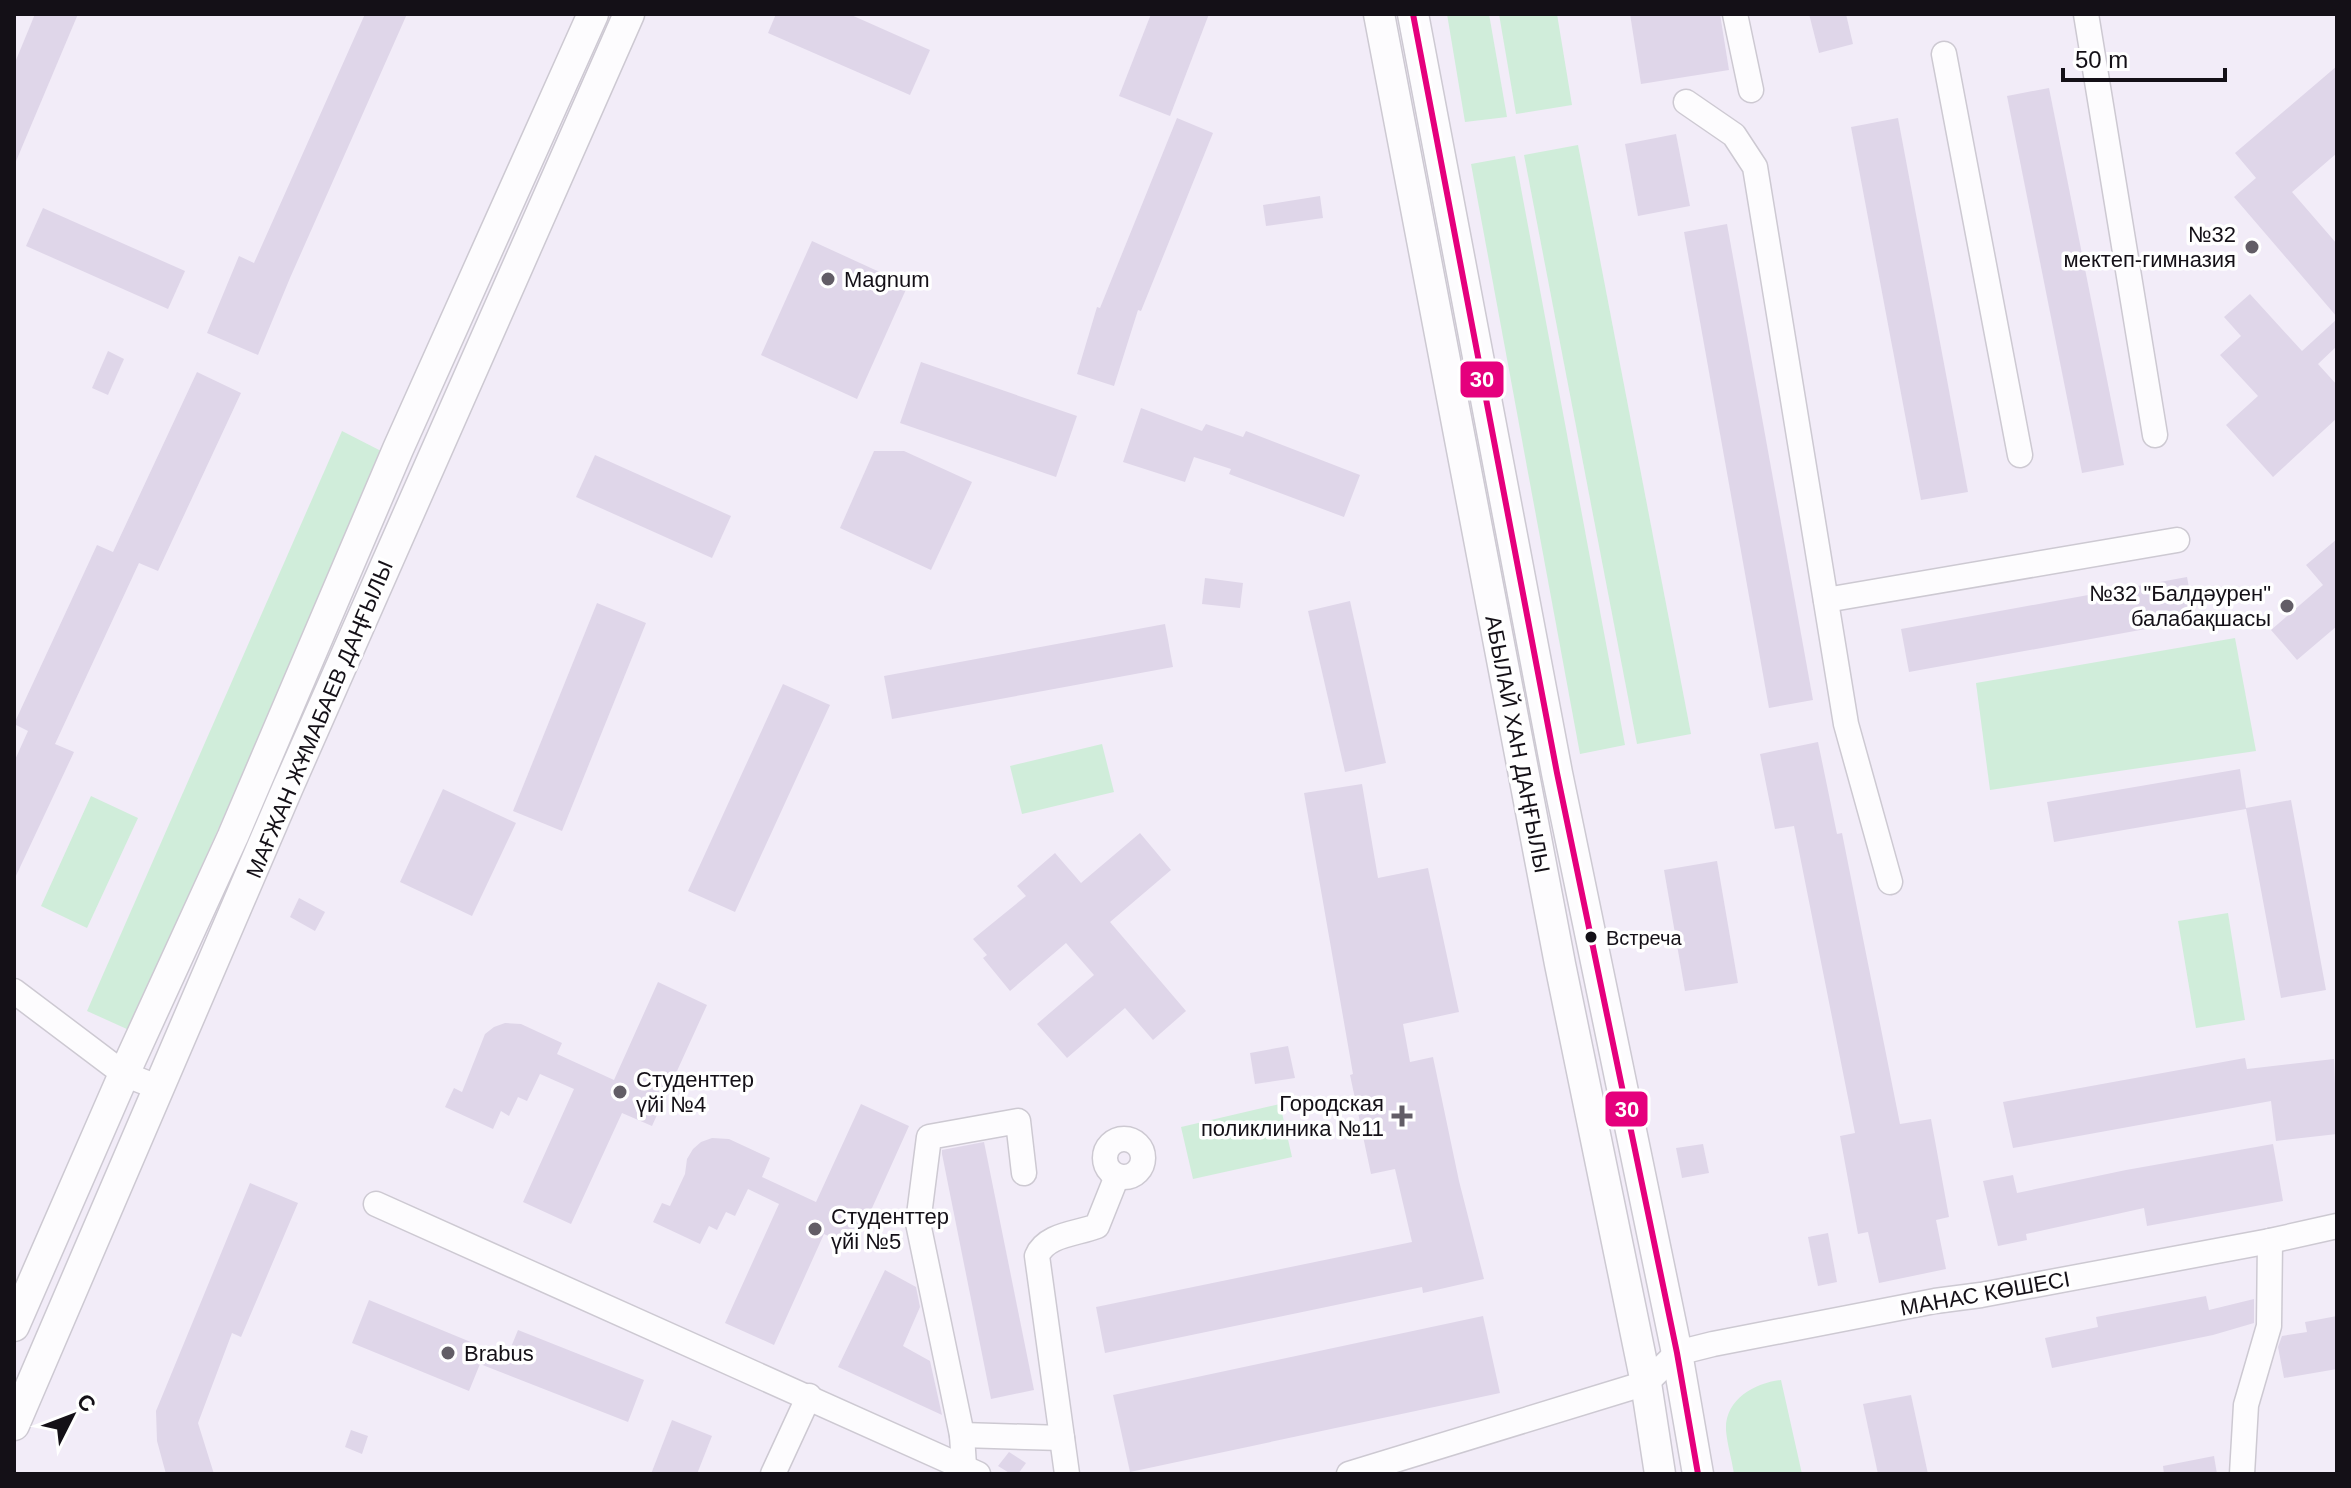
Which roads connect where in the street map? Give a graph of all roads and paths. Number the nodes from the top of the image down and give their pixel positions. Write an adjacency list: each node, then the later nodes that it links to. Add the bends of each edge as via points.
1 (593, 14): 16 (main road, МАҒЖАН ЖҰМАБАЕВ ДАҢҒЫЛЫ)
2 (629, 14): 17 (main road, МАҒЖАН ЖҰМАБАЕВ ДАҢҒЫЛЫ)
3 (1379, 14): 25 (main road, АБЫЛАЙ ХАН ДАҢҒЫЛЫ, via 1549,909)
4 (1413, 14): 24 (main road, АБЫЛАЙ ХАН ДАҢҒЫЛЫ, via 1557,773)
5 (1735, 14): 8 (street)
6 (2086, 14): 10 (street)
7 (1944, 54): 11 (street)
8 (1751, 90)
9 (1686, 102): 13 (street, via 1734,135 1755,167)
10 (2155, 435)
11 (2020, 455)
12 (2177, 540): 13 (street)
13 (1826, 600): 14 (street, via 1846,724)
14 (1890, 882)
15 (14, 991): 16 (street)
16 (124, 1074): 17 (street); 23 (main road, МАҒЖАН ЖҰМАБАЕВ ДАҢҒЫЛЫ)
17 (157, 1087): 27 (main road, МАҒЖАН ЖҰМАБАЕВ ДАҢҒЫЛЫ)
18 (1024, 1173): 28 (street, via 1018,1121 929,1137 918,1223)
19 (1117, 1176): 29 (street, via 1097,1226 1050,1241 1037,1256)
20 (376, 1204): 26 (street)
21 (2337, 1226): 22 (street, МАНАС КӨШЕСІ)
22 (2270, 1241): 24 (street, МАНАС КӨШЕСІ); 36 (street, via 2269,1326 2246,1405)
23 (14, 1326)
24 (1677, 1353): 25 (street); 35 (main road, АБЫЛАЙ ХАН ДАҢҒЫЛЫ)
25 (1646, 1383): 33 (street); 34 (main road, АБЫЛАЙ ХАН ДАҢҒЫЛЫ)
26 (809, 1396): 30 (street); 31 (street)
27 (14, 1425)
28 (962, 1435): 29 (street); 30 (street)
29 (1062, 1438): 32 (street)
30 (971, 1470)
31 (773, 1474)
32 (1067, 1474)
33 (1349, 1474)
34 (1660, 1474)
35 (1698, 1474)
36 (2242, 1474)

